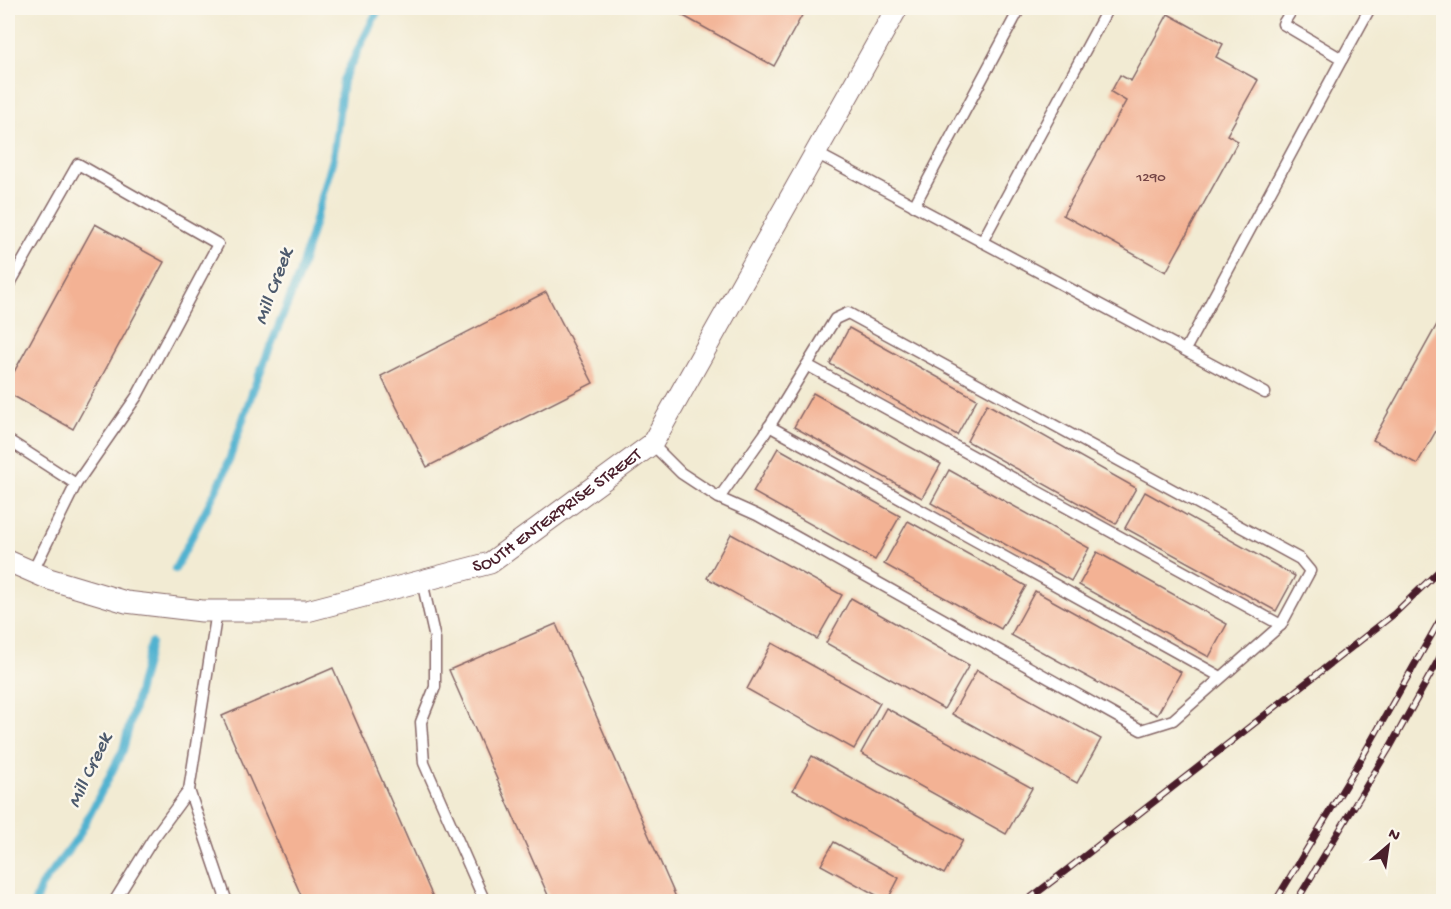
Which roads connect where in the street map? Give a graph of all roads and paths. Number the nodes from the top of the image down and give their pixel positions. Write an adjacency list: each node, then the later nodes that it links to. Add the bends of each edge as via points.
1 (897, 8): 7 (street, SOUTH ENTERPRISE STREET)
2 (1020, 8): 8 (lane)
3 (1108, 8): 9 (lane)
4 (1293, 8): 6 (lane, via 1284,24)
5 (1370, 8): 6 (lane)
6 (1342, 59): 11 (lane)
7 (816, 153): 8 (lane); 16 (street, SOUTH ENTERPRISE STREET)
8 (914, 206): 9 (lane)
9 (982, 242): 11 (lane)
10 (8, 287): 17 (lane, via 78,164 218,244 137,396)
11 (1185, 350): 13 (lane)
12 (807, 365): 14 (lane); 23 (lane); 23 (lane, via 835,319 848,313 1300,559 1310,571)
13 (1265, 393)
14 (769, 426): 18 (lane); 24 (lane)
15 (8, 440): 17 (lane)
16 (652, 444): 18 (lane, via 681,473); 21 (street, SOUTH ENTERPRISE STREET, via 490,563)
17 (76, 484): 20 (lane)
18 (719, 498): 24 (lane, via 1141,730 1173,720)
19 (8, 561): 20 (street, SOUTH ENTERPRISE STREET)
20 (33, 572): 22 (street, SOUTH ENTERPRISE STREET, via 126,602)
21 (422, 581): 22 (street, SOUTH ENTERPRISE STREET, via 307,611); 28 (lane, via 435,639 435,687 421,722 424,763)
22 (217, 611): 25 (lane)
23 (1281, 625): 24 (lane)
24 (1221, 677)
25 (189, 790): 26 (lane); 27 (lane)
26 (114, 902)
27 (227, 902)
28 (485, 902)

